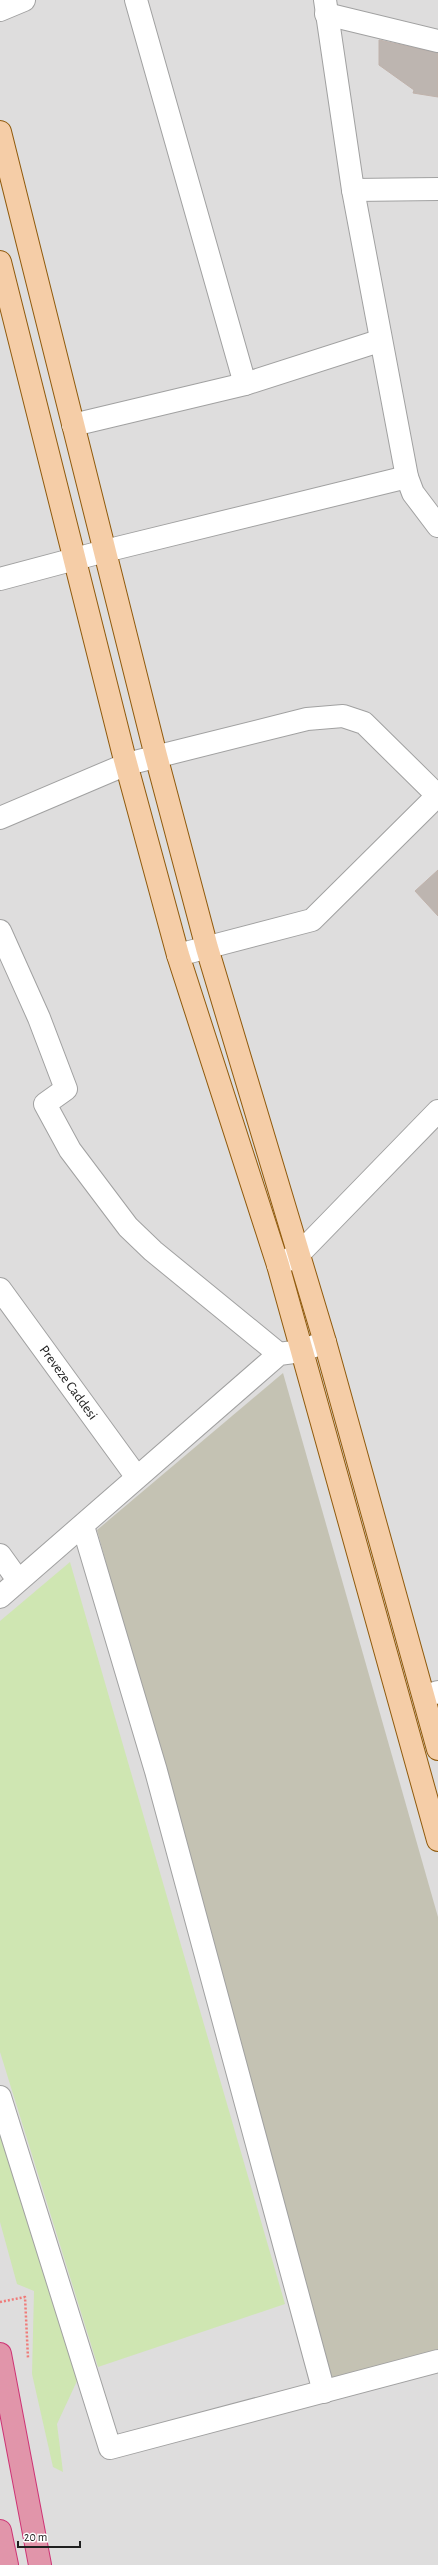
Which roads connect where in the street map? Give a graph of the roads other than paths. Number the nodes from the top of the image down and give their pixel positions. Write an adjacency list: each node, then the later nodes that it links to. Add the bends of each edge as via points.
1 (24, 0): 4 (street)
2 (136, 0): 12 (street)
3 (325, 7): 5 (street); 8 (street)
4 (0, 10)
5 (438, 41)
6 (0, 132): 13 (main road)
7 (438, 189): 8 (street)
8 (353, 190): 11 (street)
9 (0, 262): 10 (main road)
10 (3, 292): 17 (main road)
11 (379, 341): 12 (street); 14 (street)
12 (245, 384): 13 (street)
13 (73, 425): 16 (main road)
14 (407, 478): 15 (street, via 413,493); 16 (street)
15 (438, 526)
16 (105, 551): 17 (street); 19 (main road)
17 (74, 559): 18 (street); 20 (main road)
18 (0, 579)
19 (156, 757): 20 (street); 21 (street, via 307,719 343,716 364,723); 24 (main road)
20 (126, 764): 22 (street); 25 (main road)
21 (438, 796): 24 (street, via 312,920)
22 (0, 818)
23 (0, 931): 32 (street, via 39,1018 66,1089 45,1104 70,1150 128,1227)
24 (207, 948): 25 (street); 27 (main road)
25 (178, 955): 28 (main road)
26 (438, 1111): 27 (street)
27 (299, 1254): 28 (street); 30 (main road)
28 (278, 1265): 31 (main road)
29 (0, 1289): 33 (street, Preveze Caddesi)
30 (325, 1342): 31 (street); 38 (main road)
31 (301, 1351): 32 (street); 40 (main road)
32 (279, 1354): 33 (street)
33 (136, 1476): 34 (street)
34 (82, 1526): 36 (street); 44 (street, via 156,1771)
35 (0, 1555): 36 (street)
36 (18, 1580): 37 (street)
37 (0, 1597)
38 (431, 1694): 39 (main road)
39 (438, 1748)
40 (438, 1840)
41 (0, 2097): 44 (street, via 110,2448)
42 (1, 2360): 47 (highway)
43 (438, 2361): 44 (street)
44 (324, 2392)
45 (0, 2531): 46 (highway)
46 (8, 2565)
47 (40, 2565)

